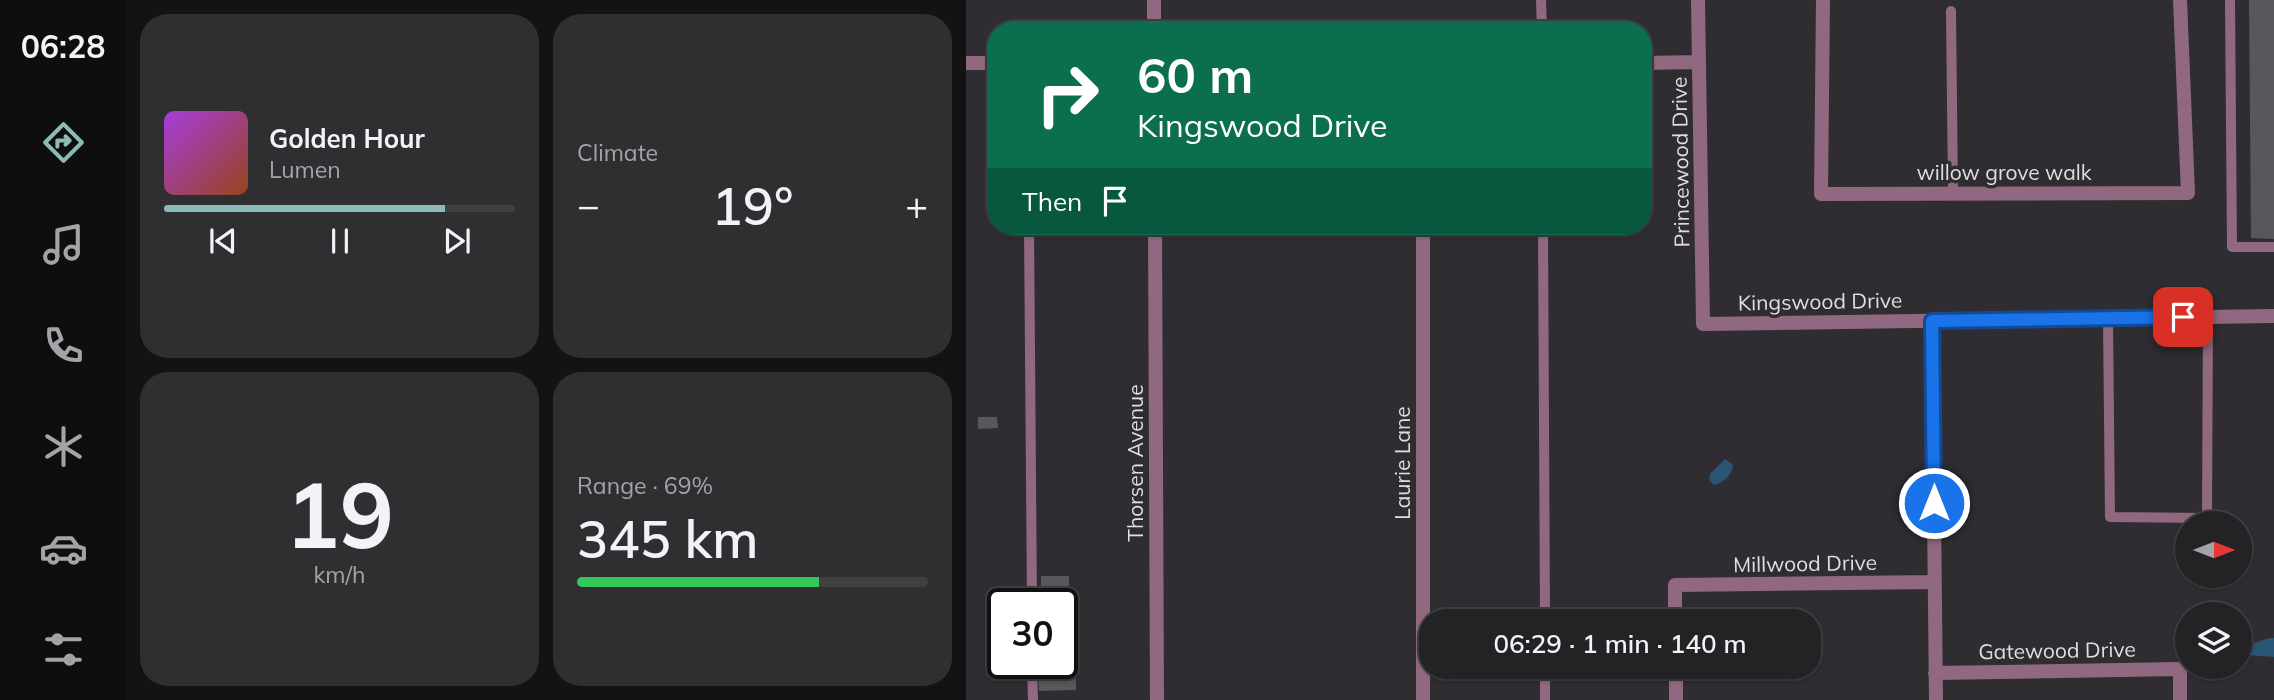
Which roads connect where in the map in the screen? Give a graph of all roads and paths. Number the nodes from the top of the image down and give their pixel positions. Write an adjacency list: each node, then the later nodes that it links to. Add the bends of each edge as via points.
1 (1154, 0): 8 (street)
2 (1542, 0): 9 (lane)
3 (1698, 0): 10 (street, Princewood Drive)
4 (1823, 0): 14 (street, willow grove walk, via 1821,194)
5 (2180, 0): 14 (street, willow grove walk, via 2188,193)
6 (2230, 0): 19 (lane, via 2232,247)
7 (1951, 11): 14 (lane)
8 (1154, 21)
9 (1542, 21)
10 (1699, 62): 12 (street); 24 (street, Princewood Drive)
11 (966, 63): 13 (street)
12 (1652, 63)
13 (987, 64)
14 (1953, 194)
15 (1029, 235): 26 (lane)
16 (1155, 235): 34 (street, Thorsen Avenue)
17 (1423, 235): 35 (street, Laurie Lane)
18 (1543, 235): 27 (lane)
19 (2274, 247)
20 (2274, 316): 21 (street, Kingswood Drive)
21 (2208, 317): 22 (street, Kingswood Drive); 22 (lane, via 2207,518 2110,517)
22 (2108, 318): 23 (street, Kingswood Drive)
23 (1932, 321): 24 (street, Kingswood Drive); 25 (street)
24 (1703, 324)
25 (1934, 582): 28 (street, Millwood Drive, via 1675,585); 29 (street)
26 (1032, 588)
27 (1545, 609)
28 (1675, 609)
29 (1936, 674): 38 (street); 39 (street, Gatewood Drive, via 2180,669)
30 (1032, 679): 33 (lane)
31 (1545, 679): 36 (lane)
32 (1676, 679): 37 (street)
33 (1033, 700)
34 (1157, 700)
35 (1423, 700)
36 (1545, 700)
37 (1676, 700)
38 (1936, 700)
39 (2180, 700)

